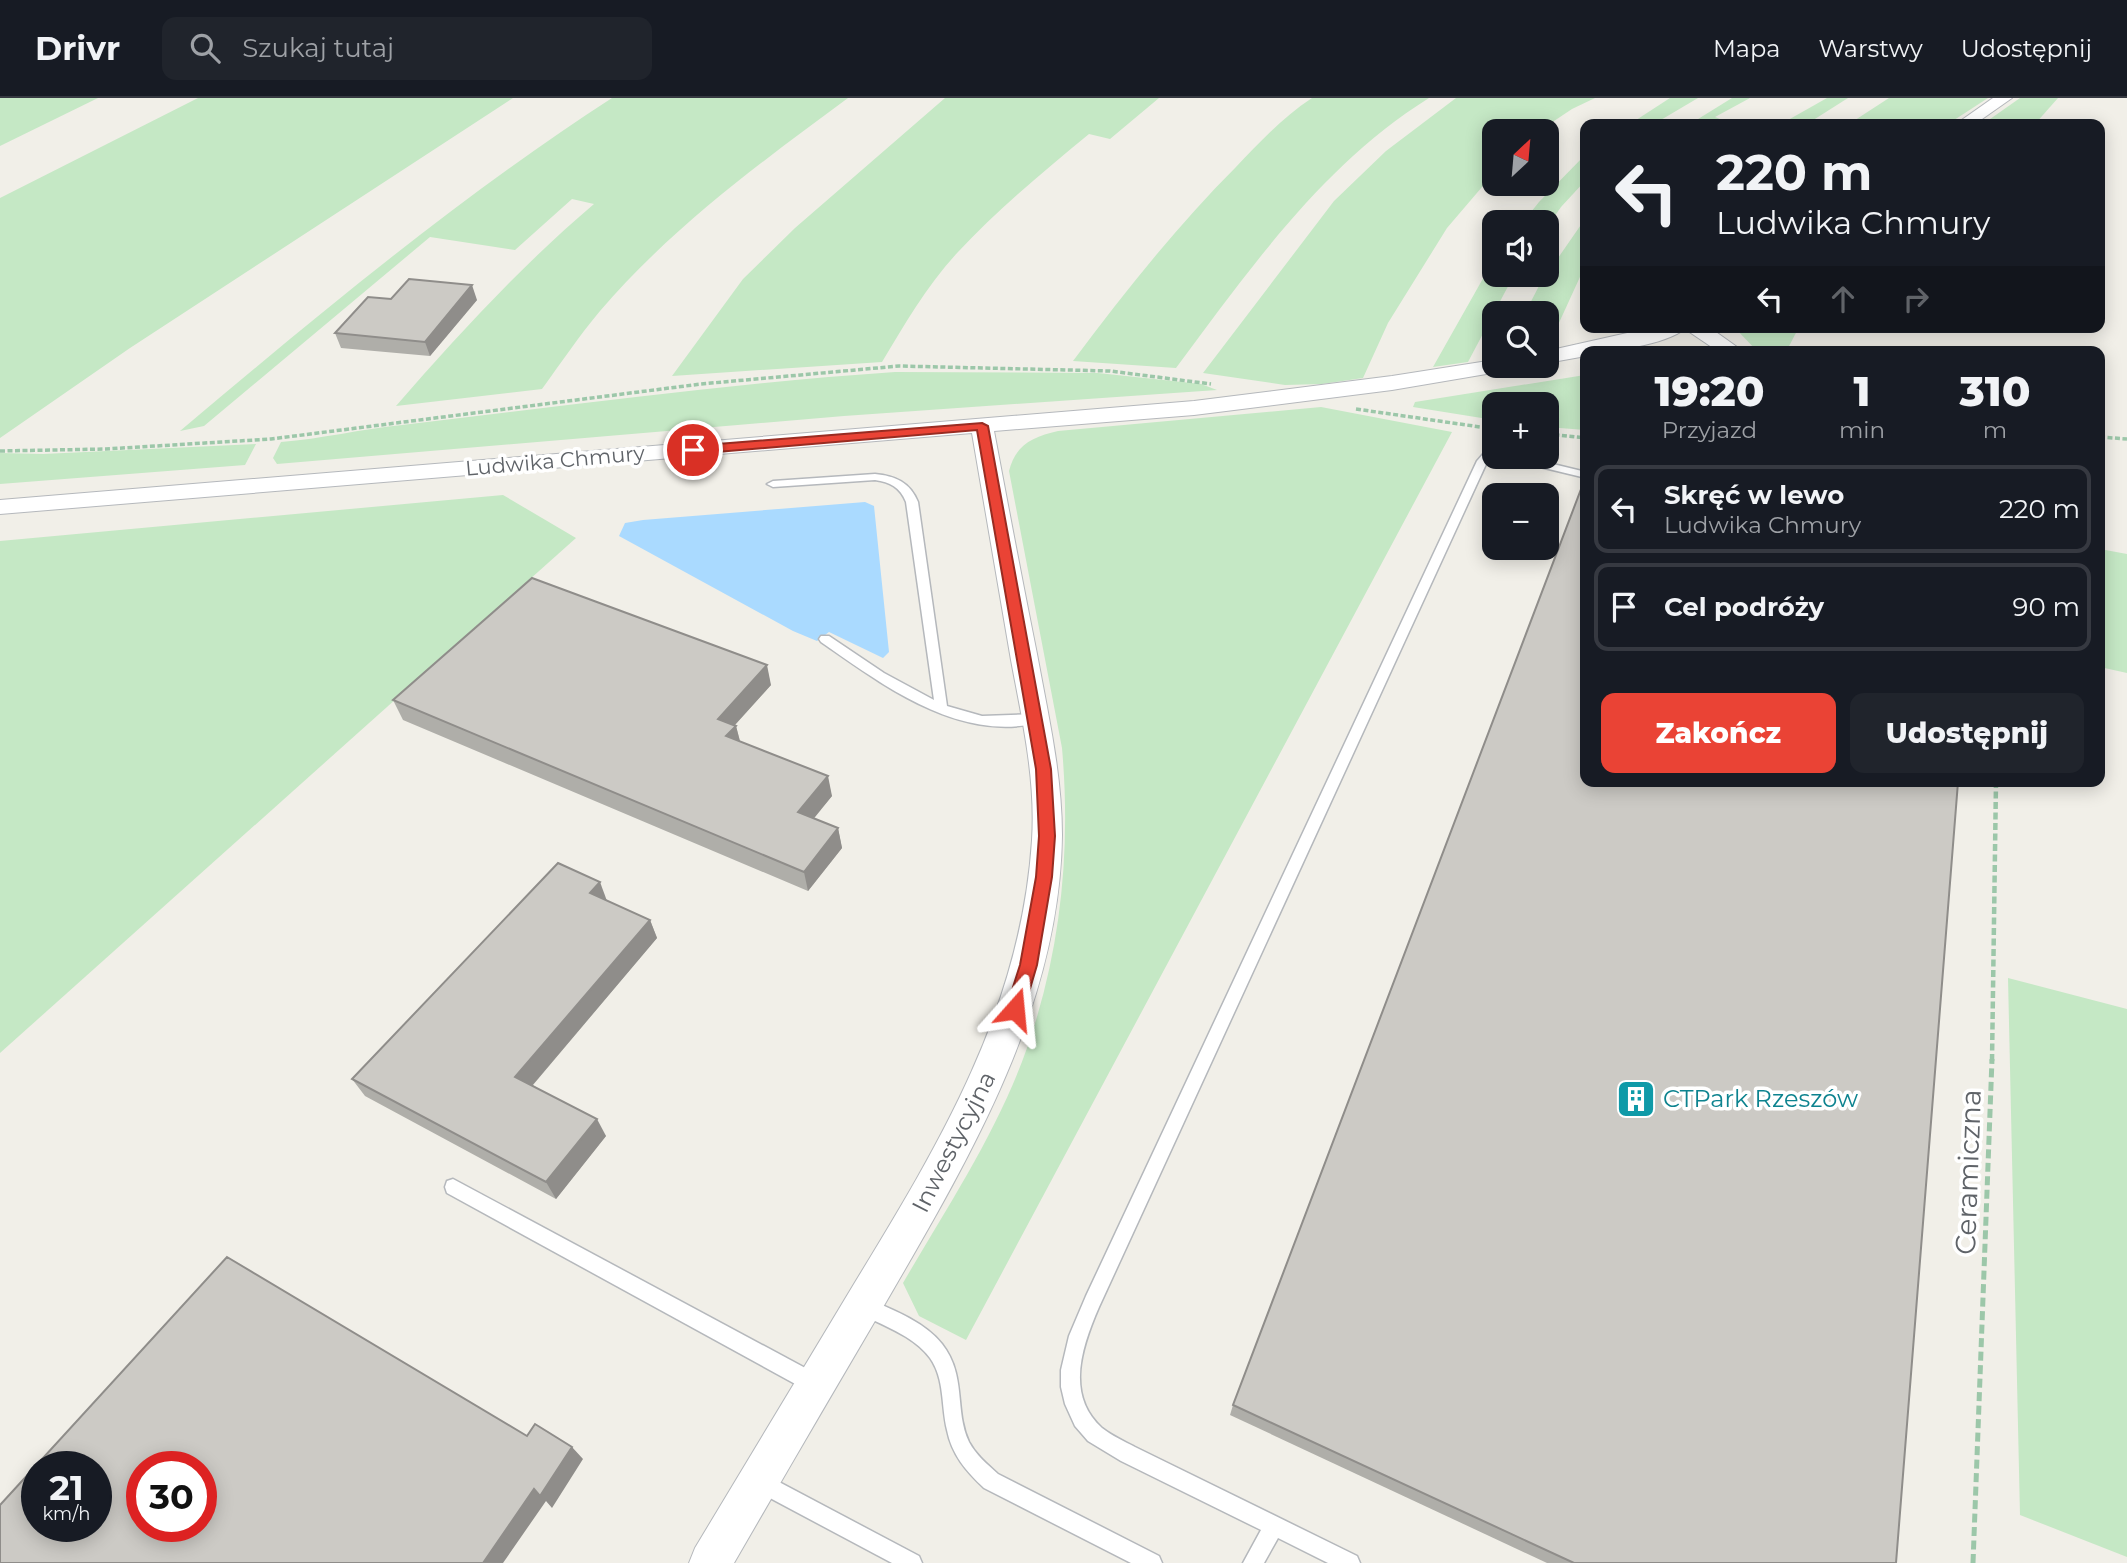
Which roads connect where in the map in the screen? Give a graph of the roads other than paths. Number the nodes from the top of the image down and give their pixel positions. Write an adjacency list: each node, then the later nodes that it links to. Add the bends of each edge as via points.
1 (2004, 98): 2 (street)
2 (1972, 119)
3 (1657, 333): 5 (street)
4 (1704, 333): 6 (street)
5 (1602, 346)
6 (1724, 346)
7 (1580, 350): 8 (street)
8 (1559, 355)
9 (1482, 368): 10 (street, Ludwika Chmury, via 1194,408)
10 (1054, 420): 11 (street, Ludwika Chmury); 13 (street)
11 (982, 426): 12 (street, Ludwika Chmury); 13 (street, Inwestycyjna)
12 (914, 432): 13 (street, via 979,456); 18 (street, Ludwika Chmury)
13 (1002, 454): 21 (street, Inwestycyjna)
14 (1482, 461): 26 (lane, via 1092,1302 1071,1362 1073,1402 1097,1436)
15 (1559, 469): 16 (lane)
16 (1580, 474)
17 (773, 484): 20 (lane, via 875,477 905,487 912,502)
18 (0, 507)
19 (825, 639): 20 (lane, via 882,679)
20 (941, 706): 21 (lane, via 978,720)
21 (1036, 719): 23 (street, Inwestycyjna, via 1047,836 1029,965 973,1115)
22 (453, 1187): 24 (lane)
23 (863, 1306): 24 (street, Inwestycyjna); 29 (lane, via 914,1332 937,1353 949,1381 962,1452 975,1469)
24 (816, 1385): 25 (street, Inwestycyjna)
25 (759, 1481): 27 (street, Inwestycyjna); 28 (lane)
26 (1274, 1527): 30 (lane); 31 (lane)
27 (710, 1563)
28 (912, 1563)
29 (1152, 1563)
30 (1253, 1563)
31 (1350, 1563)

